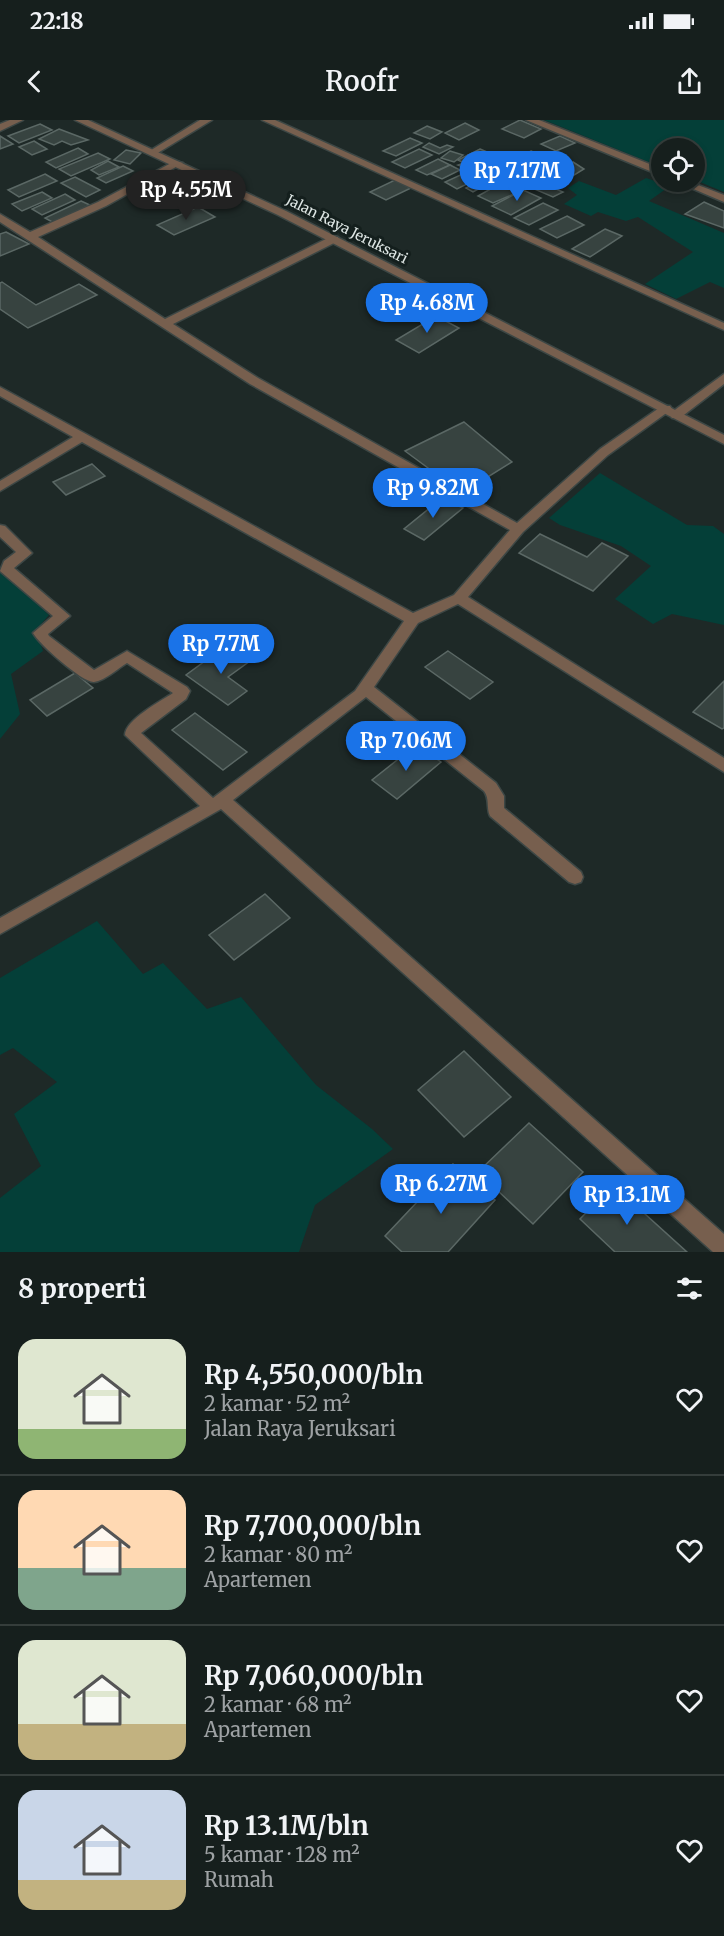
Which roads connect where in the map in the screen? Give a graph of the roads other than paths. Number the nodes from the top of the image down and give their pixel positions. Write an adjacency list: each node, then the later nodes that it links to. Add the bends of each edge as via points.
1 (18, 120): 6 (street)
2 (80, 120): 7 (street, Jalan Raya Jeruksari)
3 (207, 120): 7 (street)
4 (267, 120): 16 (street)
5 (531, 120): 9 (street)
6 (0, 128)
7 (153, 152): 8 (street, Jalan Raya Jeruksari)
8 (178, 164): 13 (street); 14 (street, Jalan Raya Jeruksari)
9 (651, 169)
10 (705, 191): 11 (street)
11 (724, 199)
12 (0, 217): 13 (street)
13 (30, 236): 15 (street)
14 (334, 239): 15 (street); 19 (street, Jalan Raya Jeruksari)
15 (165, 323): 23 (street, via 254,381)
16 (724, 327)
17 (724, 378): 19 (street)
18 (0, 391): 20 (street)
19 (671, 412): 21 (street, Jalan Raya Jeruksari); 23 (street, via 604,452)
20 (83, 436): 22 (street); 26 (street)
21 (724, 440)
22 (0, 487)
23 (518, 528): 25 (street)
24 (0, 530): 29 (street, via 25,553 6,569 63,616 40,633 44,640 93,677 127,656 182,691 138,724 133,735)
25 (459, 598): 26 (street); 28 (street)
26 (413, 619): 27 (street)
27 (366, 689): 29 (street); 30 (street, via 490,787 496,811)
28 (724, 766)
29 (219, 803): 31 (street); 32 (street, via 242,818)
30 (574, 877)
31 (0, 927)
32 (724, 1248)

